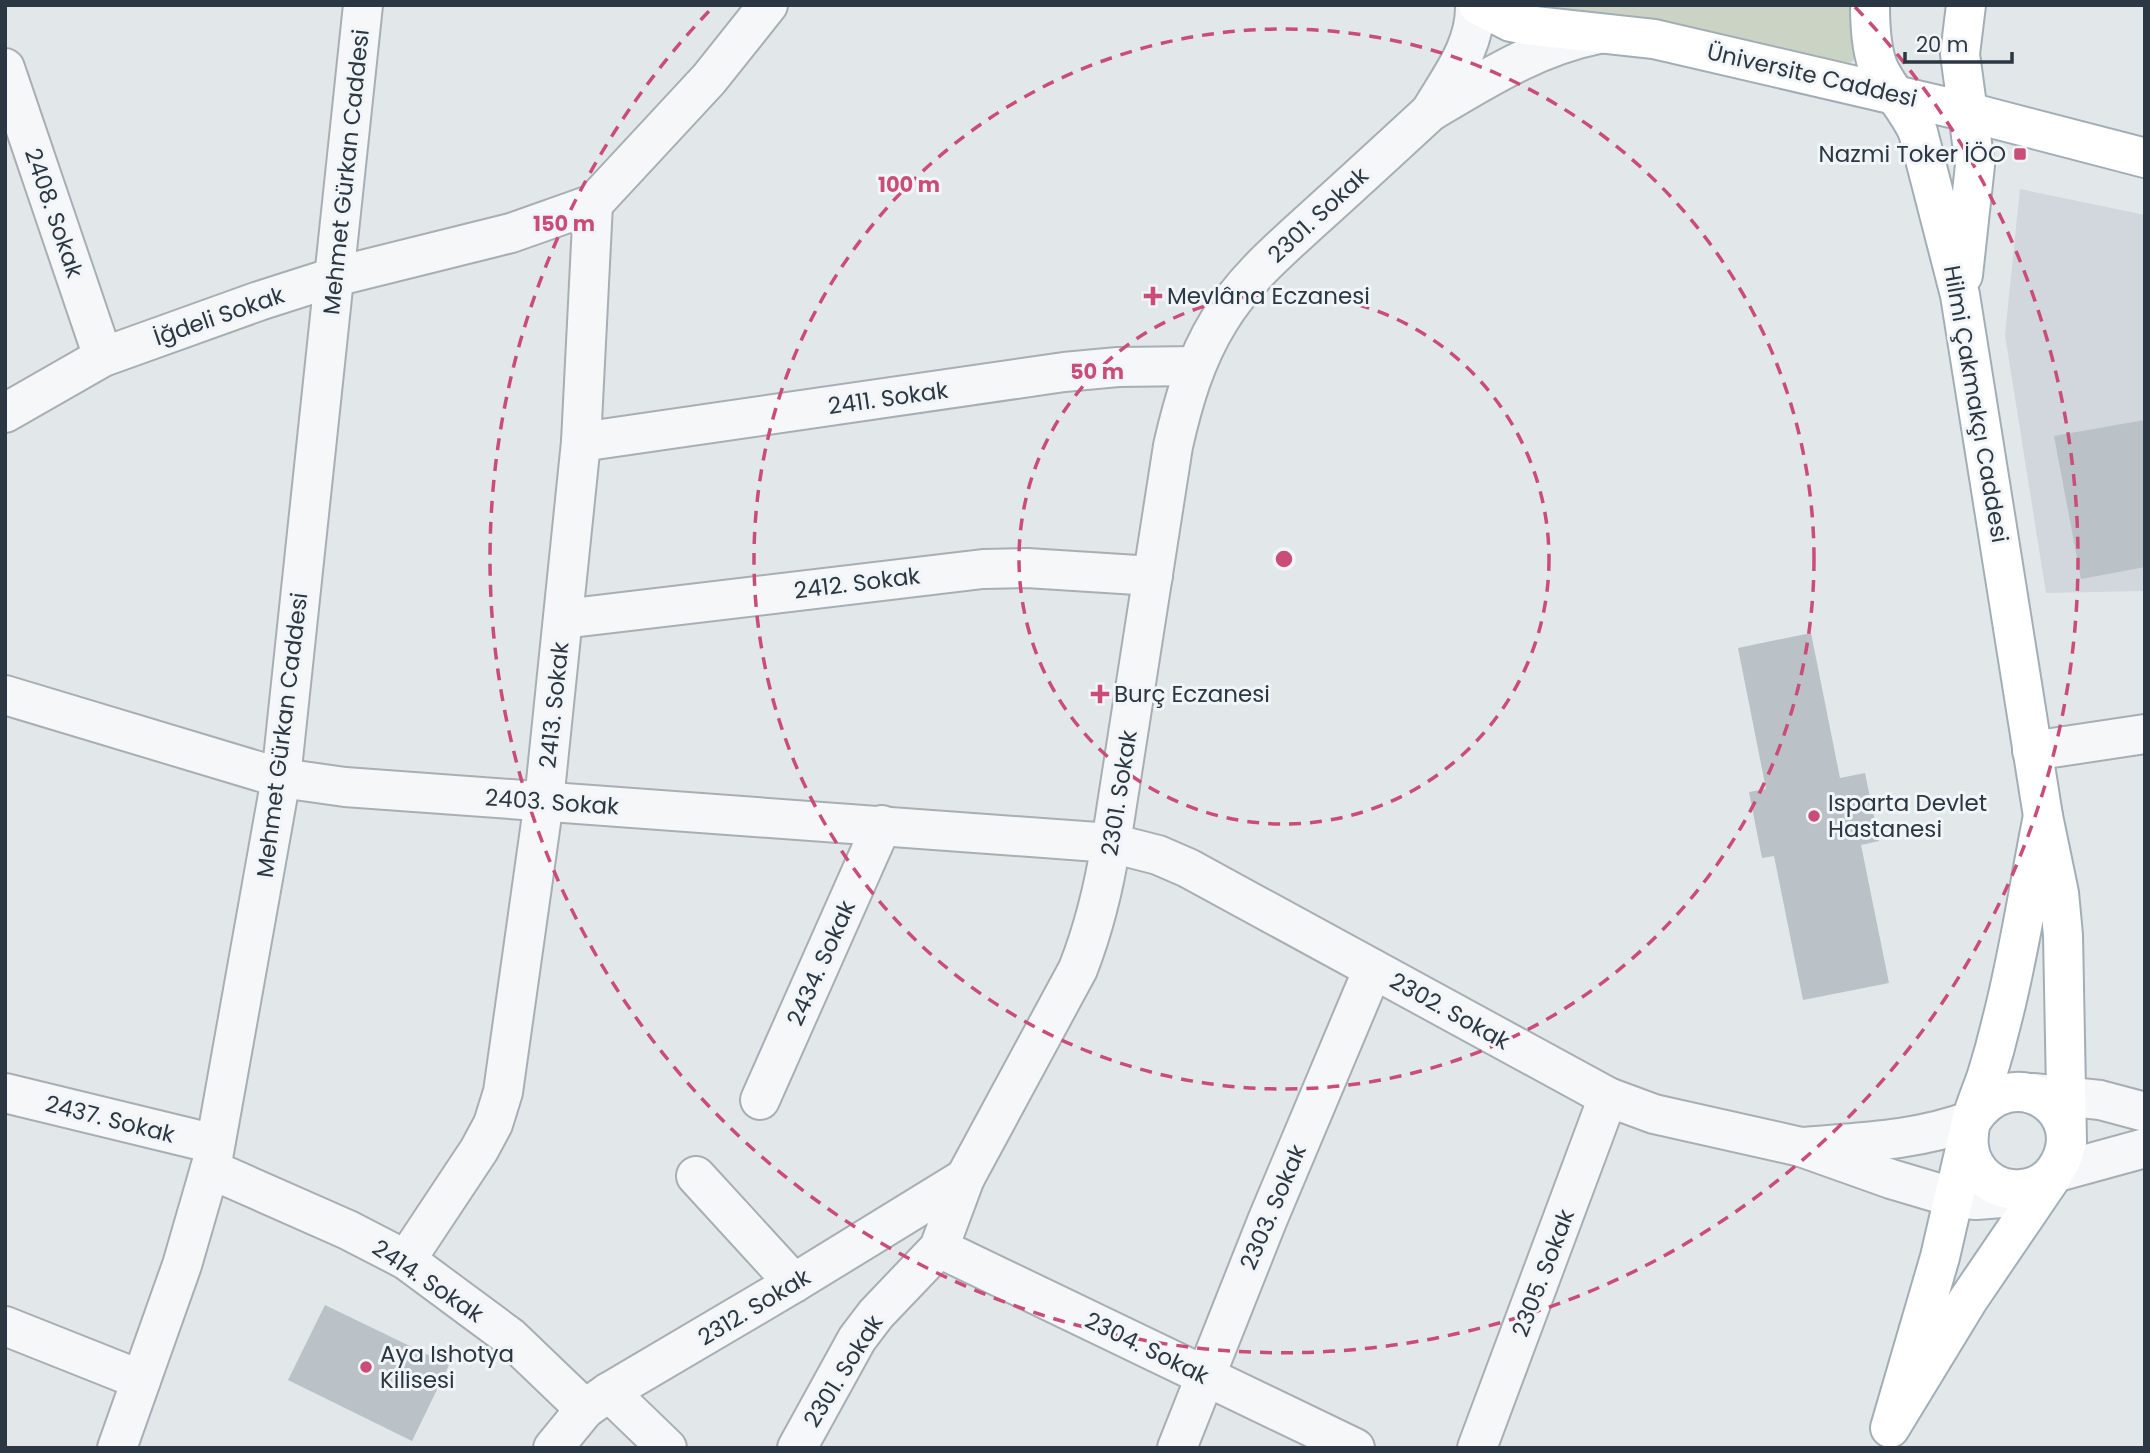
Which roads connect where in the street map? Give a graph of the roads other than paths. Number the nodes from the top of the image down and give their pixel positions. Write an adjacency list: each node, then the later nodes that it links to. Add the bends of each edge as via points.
1 (363, 5): 13 (street, Mehmet Gürkan Caddesi)
2 (768, 5): 12 (street, İğdeli Sokak, via 709,79)
3 (1476, 5): 6 (main road, Üniversite Caddesi, via 1511,22); 9 (street, 2301. Sokak, via 1470,42)
4 (1870, 5): 8 (main road, Hilmi Çakmakçı Caddesi, via 1878,68)
5 (1966, 5): 10 (main road, via 1960,54)
6 (1604, 33): 8 (main road, Üniversite Caddesi, via 1654,38); 9 (street, 2301. Sokak, via 1544,49)
7 (5, 68): 15 (street, 2408. Sokak)
8 (1897, 95): 10 (main road, Üniversite Caddesi); 14 (main road, Hilmi Çakmakçı Caddesi, via 1918,132)
9 (1430, 112): 16 (street, 2301. Sokak, via 1246,283 1219,321)
10 (1968, 112): 11 (main road, Üniversite Caddesi); 14 (main road, via 1975,164)
11 (2145, 158)
12 (593, 204): 13 (street, İğdeli Sokak, via 511,233); 18 (street, 2413. Sokak)
13 (334, 277): 15 (street, İğdeli Sokak); 24 (street, Mehmet Gürkan Caddesi)
14 (1960, 295): 23 (main road, Hilmi Çakmakçı Caddesi)
15 (103, 357): 17 (street, İğdeli Sokak)
16 (1196, 366): 18 (street, 2411. Sokak, via 1064,372); 19 (street, 2301. Sokak, via 1173,446)
17 (5, 413)
18 (581, 442): 20 (street, 2413. Sokak)
19 (1153, 576): 20 (street, 2412. Sokak, via 983,569); 28 (street, 2301. Sokak)
20 (563, 619): 25 (street, 2413. Sokak)
21 (5, 695): 24 (street, 2403. Sokak)
22 (2145, 734): 23 (street)
23 (2032, 751): 26 (main road, Hilmi Çakmakçı Caddesi)
24 (281, 778): 25 (street, 2403. Sokak); 39 (street, Mehmet Gürkan Caddesi)
25 (544, 801): 27 (street, 2403. Sokak); 45 (street, 2413. Sokak, via 503,1092 479,1150)
26 (2043, 816): 32 (main road, Hilmi Çakmakçı Caddesi, via 2063,935); 36 (main road, Hilmi Çakmakçı Caddesi, via 2002,1022)
27 (882, 825): 28 (street, 2403. Sokak); 34 (street, 2434. Sokak)
28 (1111, 843): 29 (street, 2302. Sokak, via 1188,868); 42 (street, 2301. Sokak, via 1094,925 1078,969)
29 (1373, 969): 33 (street, 2302. Sokak); 48 (street, 2303. Sokak)
30 (2028, 1092): 32 (street); 36 (main road, via 1995,1096 1981,1106); 40 (main road, via 2056,1110 2064,1126)
31 (5, 1093): 39 (street, 2437. Sokak)
32 (2066, 1095): 35 (street); 40 (main road, Hilmi Çakmakçı Caddesi)
33 (1608, 1097): 37 (street, 2302. Sokak, via 1654,1114); 58 (street, 2305. Sokak)
34 (761, 1100)
35 (2145, 1112)
36 (1970, 1128): 37 (street, 2302. Sokak); 40 (main road, via 1973,1163 1992,1183 2018,1190); 43 (main road, Hilmi Çakmakçı Caddesi)
37 (1801, 1147): 43 (street, 2302. Sokak)
38 (2145, 1148): 40 (street, 2302. Sokak)
39 (212, 1157): 45 (street, 2414. Sokak); 49 (street, Mehmet Gürkan Caddesi, via 182,1265)
40 (2051, 1167): 43 (street, 2302. Sokak, via 2002,1198); 51 (main road, Hilmi Çakmakçı Caddesi)
41 (696, 1176): 46 (street)
42 (965, 1178): 44 (street, 2301. Sokak); 46 (street, 2312. Sokak)
43 (1955, 1198): 51 (main road, Hilmi Çakmakçı Caddesi)
44 (939, 1248): 48 (street, 2304. Sokak); 55 (street, 2301. Sokak, via 857,1339)
45 (405, 1260): 50 (street, 2414. Sokak)
46 (794, 1283): 50 (street, 2312. Sokak)
47 (5, 1326): 49 (street)
48 (1205, 1376): 56 (street, 2303. Sokak); 57 (street, 2304. Sokak)
49 (141, 1380): 52 (street, Mehmet Gürkan Caddesi)
50 (597, 1401): 53 (street, 2312. Sokak); 54 (street, 2414. Sokak)
51 (1885, 1438)
52 (117, 1448)
53 (553, 1448)
54 (667, 1448)
55 (797, 1448)
56 (1177, 1448)
57 (1355, 1448)
58 (1477, 1448)

